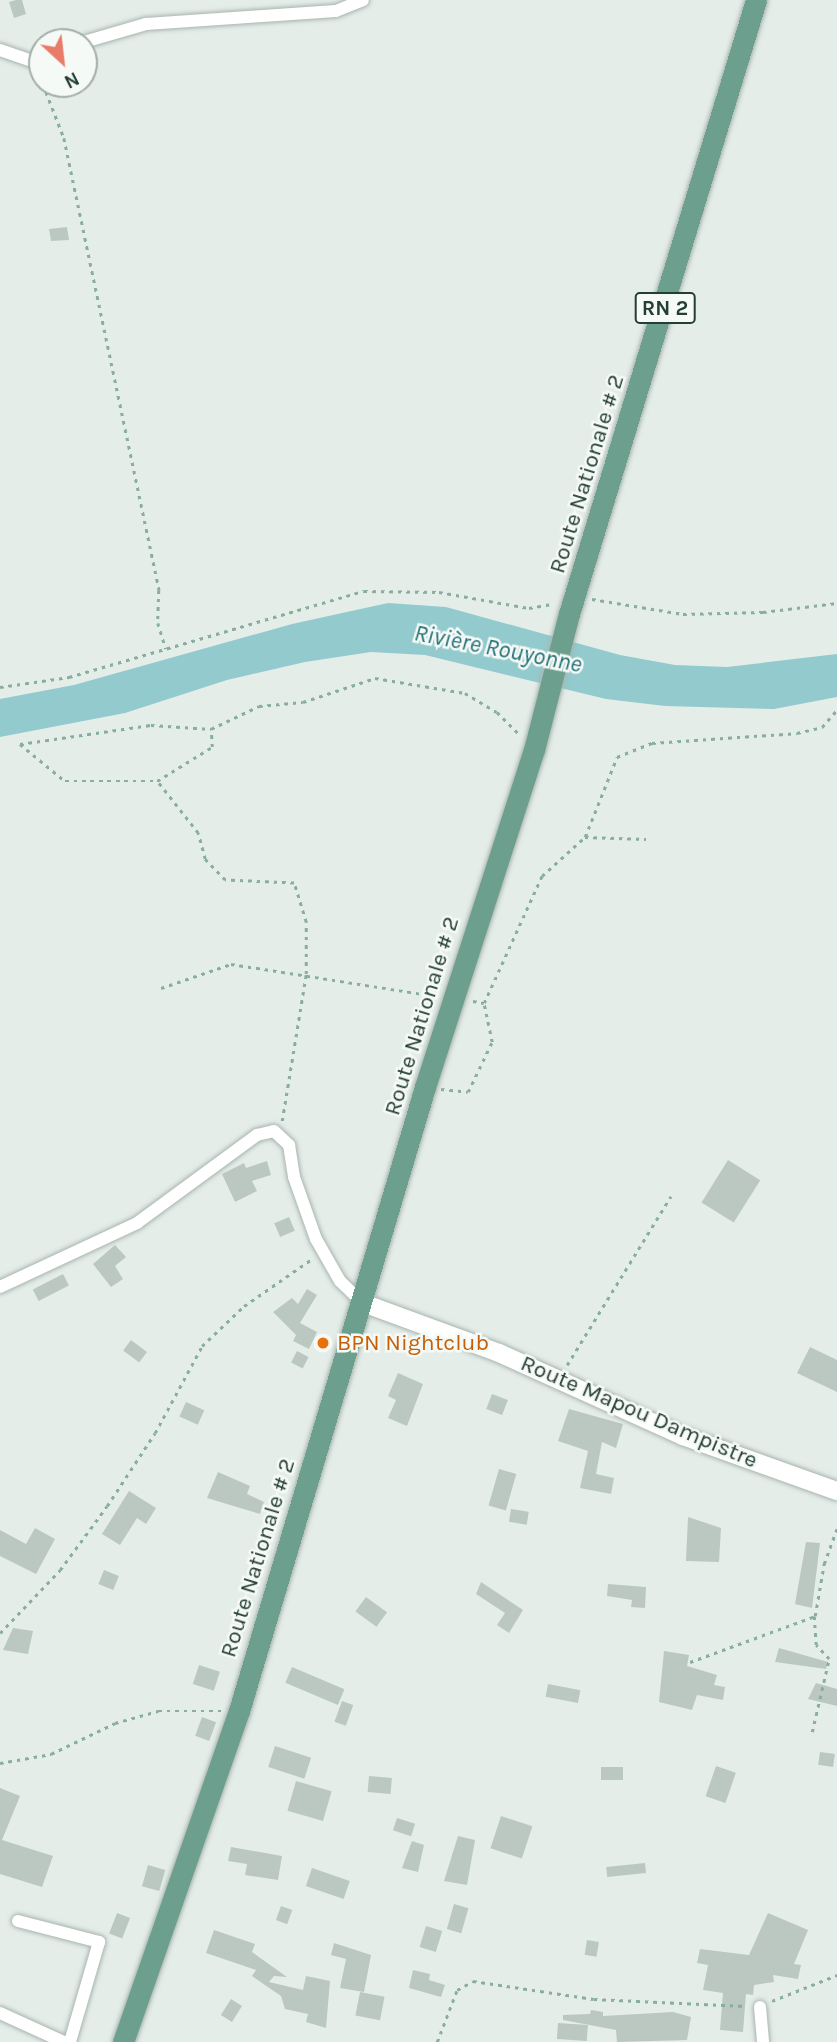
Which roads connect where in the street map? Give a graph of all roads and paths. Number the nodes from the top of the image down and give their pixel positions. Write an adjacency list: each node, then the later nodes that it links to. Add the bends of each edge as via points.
1 (363, 0): 3 (street, via 336,10 146,24)
2 (756, 0): 8 (main road, Route Nationale # 2 / RN 2)
3 (98, 38)
4 (0, 50): 5 (street)
5 (28, 60)
6 (48, 98): 9 (path, via 64,138 159,590 158,623)
7 (837, 603): 8 (path, via 763,612 683,614)
8 (573, 605): 9 (path, via 529,608 439,592 364,591); 13 (main road, Route Nationale # 2 / RN 2)
9 (166, 649): 10 (path, via 69,677)
10 (0, 687)
11 (837, 710): 15 (path, via 822,727 797,733 652,743 617,757)
12 (211, 729): 13 (path, via 259,706 303,702 375,678 466,693 497,712); 14 (path, via 212,747); 14 (path, via 151,725 20,744 65,781)
13 (534, 750): 19 (main road, Route Nationale # 2 / RN 2)
14 (157, 781): 17 (path, via 198,833 205,859 225,880 293,883 306,922)
15 (585, 836): 16 (path); 20 (path, via 542,876)
16 (646, 839)
17 (306, 974): 18 (path, via 231,964); 19 (path); 22 (path)
18 (161, 988)
19 (453, 999): 20 (path); 21 (main road, Route Nationale # 2 / RN 2)
20 (484, 1003): 21 (path, via 492,1042 468,1092)
21 (425, 1087): 26 (main road, Route Nationale # 2 / RN 2)
22 (279, 1133): 24 (street, via 289,1145 294,1177); 25 (street, via 257,1135 126,1229)
23 (671, 1196): 27 (path)
24 (323, 1251): 26 (street, via 340,1281); 31 (path, via 244,1306 202,1346 155,1433 107,1506 60,1570)
25 (0, 1287)
26 (363, 1303): 27 (street, Route Mapou Dampistre); 33 (main road, Route Nationale # 2 / RN 2)
27 (558, 1380): 28 (street, Route Mapou Dampistre, via 683,1436)
28 (837, 1491)
29 (837, 1528): 30 (path)
30 (814, 1616): 32 (path); 34 (path, via 816,1645 829,1659)
31 (0, 1633)
32 (690, 1662)
33 (239, 1711): 35 (path, via 158,1711 115,1723 51,1754); 42 (main road, Route Nationale # 2 / RN 2)
34 (812, 1732)
35 (0, 1763)
36 (18, 1921): 41 (street, via 99,1942)
37 (837, 1975): 38 (path)
38 (760, 2007): 43 (path, via 594,1999 473,1981 457,1990); 44 (street)
39 (0, 2013): 40 (street)
40 (64, 2042)
41 (70, 2042)
42 (123, 2042)
43 (437, 2042)
44 (763, 2042)

